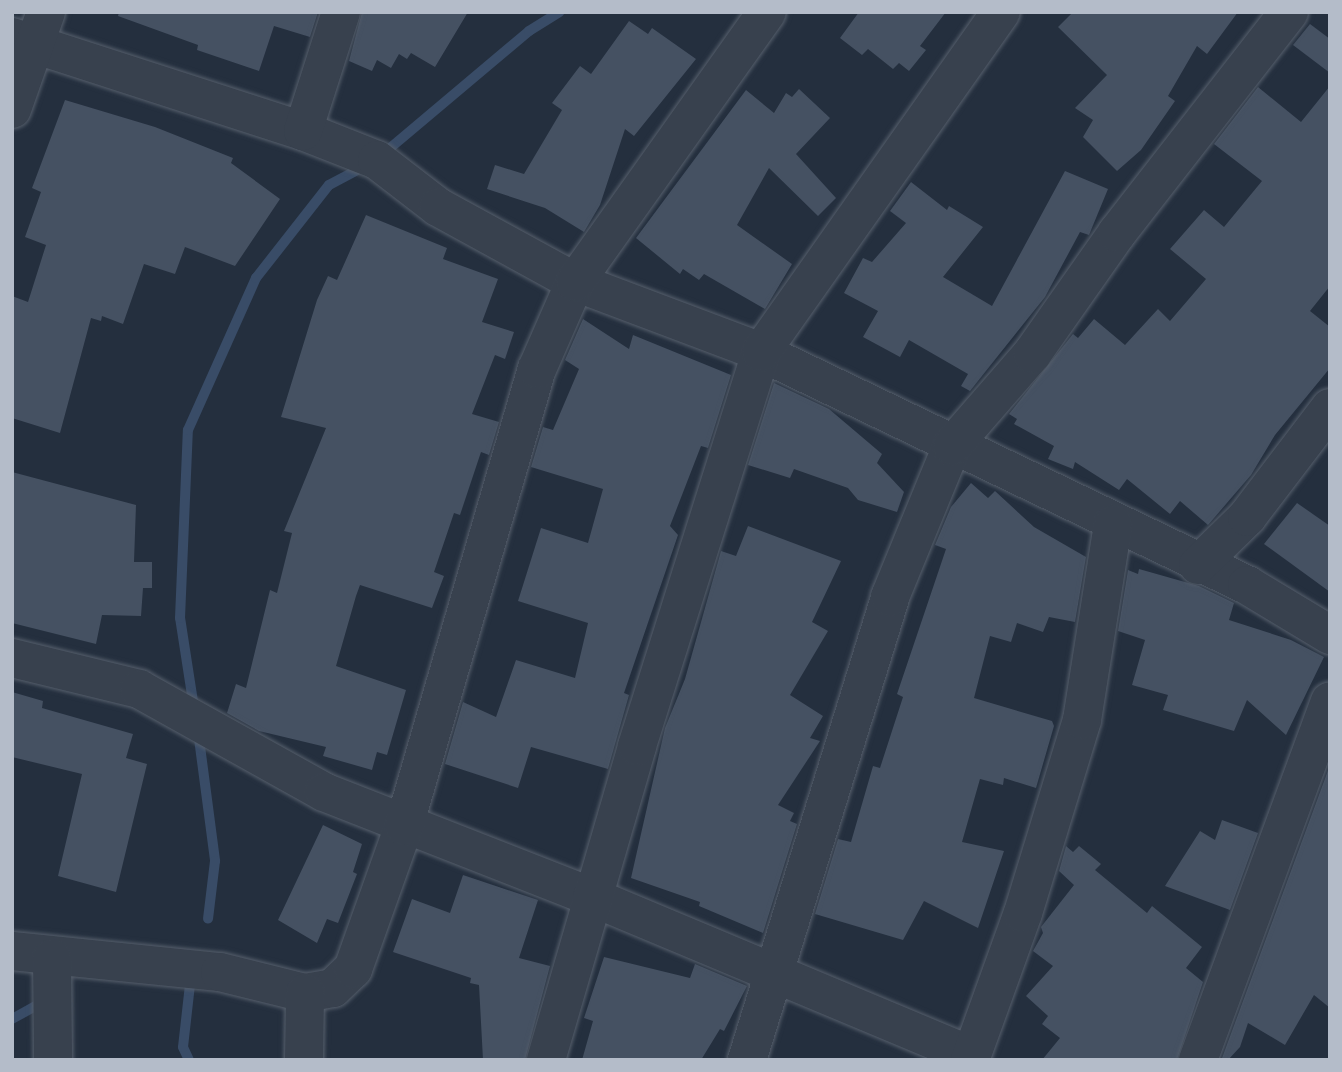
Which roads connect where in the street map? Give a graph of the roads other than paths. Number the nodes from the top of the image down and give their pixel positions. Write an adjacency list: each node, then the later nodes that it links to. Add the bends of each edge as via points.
1 (341, 12): 7 (street)
2 (767, 12): 8 (street)
3 (1001, 12): 9 (street)
4 (1289, 12): 11 (street, via 1117,233 1032,354)
5 (31, 31): 6 (street); 7 (street)
6 (12, 109)
7 (303, 131): 8 (street, via 377,159 438,206)
8 (575, 282): 9 (street); 17 (street, via 537,369)
9 (761, 352): 11 (street); 18 (street)
10 (1330, 408): 13 (street, via 1247,517)
11 (952, 446): 12 (street); 21 (street, via 890,597)
12 (1113, 524): 13 (street); 23 (street, via 1082,720 1023,913)
13 (1198, 565): 14 (street, via 1247,585)
14 (1330, 635)
15 (12, 658): 17 (street, via 139,689 324,792)
16 (1330, 701): 28 (street)
17 (404, 826): 18 (street); 22 (street, via 353,968 333,988)
18 (592, 898): 21 (street); 26 (street)
19 (12, 951): 20 (street)
20 (52, 958): 22 (street, via 117,958 220,972); 24 (street)
21 (771, 972): 23 (street); 27 (street)
22 (305, 993): 25 (street)
23 (971, 1058)
24 (53, 1060)
25 (304, 1060)
26 (546, 1060)
27 (747, 1060)
28 (1198, 1060)

